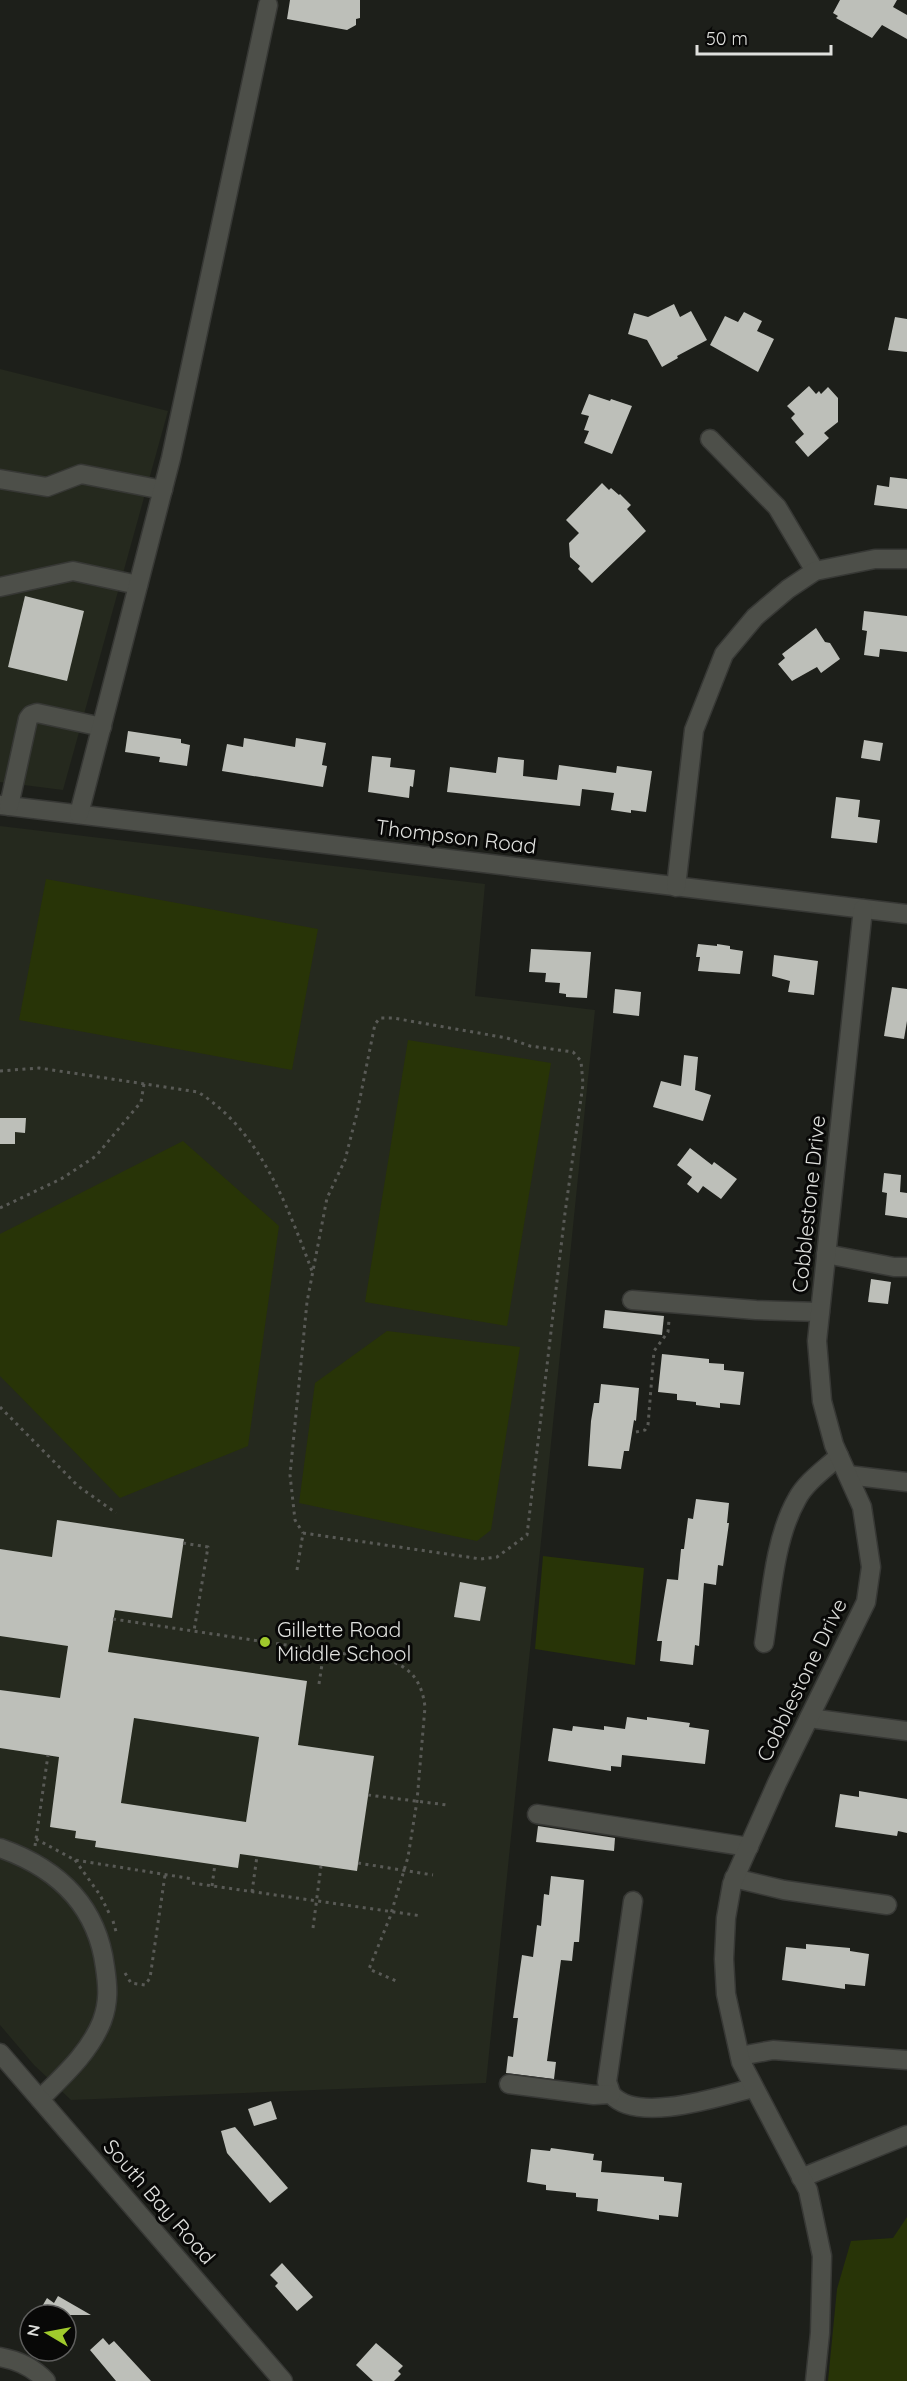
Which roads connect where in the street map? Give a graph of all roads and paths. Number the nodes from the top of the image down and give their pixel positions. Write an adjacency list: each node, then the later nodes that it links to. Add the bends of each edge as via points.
1 (268, 5): 4 (street)
2 (710, 439): 6 (street, via 777,507)
3 (0, 479): 4 (street, via 47,487 81,474)
4 (163, 490): 7 (street)
5 (907, 559): 6 (street, via 875,559)
6 (815, 571): 12 (street, via 755,616 724,654 694,730)
7 (138, 585): 8 (street, via 73,571); 9 (street)
8 (0, 587)
9 (102, 727): 10 (street, via 31,715); 11 (street)
10 (4, 805): 11 (street, Thompson Road)
11 (80, 814): 12 (street, Thompson Road)
12 (676, 886): 13 (street, Thompson Road)
13 (862, 909): 14 (street, Thompson Road); 18 (street, Cobblestone Drive)
14 (907, 915)
15 (0, 1071): 16 (path, via 39,1068)
16 (144, 1084): 17 (path, via 141,1102 96,1156 61,1179); 20 (path, via 198,1092 233,1119 286,1203)
17 (0, 1208)
18 (826, 1254): 19 (street); 23 (street, Cobblestone Drive)
19 (907, 1267)
20 (312, 1272): 30 (path, via 291,1467 295,1520); 30 (path, via 327,1198 345,1160 373,1030 380,1018 498,1036 577,1055 583,1084 527,1535 497,1557 481,1559)
21 (632, 1300): 22 (street)
22 (670, 1303): 23 (street); 25 (path, via 668,1332 654,1351 648,1425)
23 (820, 1312): 26 (street, Cobblestone Drive, via 819,1381)
24 (0, 1407): 29 (path, via 78,1486)
25 (636, 1432)
26 (839, 1456): 27 (street, Cobblestone Drive); 35 (street, via 796,1499 782,1535)
27 (848, 1475): 28 (street); 38 (street, Cobblestone Drive, via 862,1507 872,1567 866,1602)
28 (907, 1482)
29 (116, 1513)
30 (303, 1533): 32 (path)
31 (183, 1543): 34 (path, via 208,1547)
32 (297, 1570)
33 (113, 1619): 34 (path)
34 (194, 1632): 36 (path)
35 (764, 1643)
36 (324, 1651): 37 (path); 42 (path, via 399,1663 416,1679 425,1707)
37 (319, 1684)
38 (809, 1718): 39 (street); 46 (street, Cobblestone Drive)
39 (907, 1731)
40 (48, 1755): 45 (path)
41 (368, 1795): 42 (path)
42 (417, 1801): 43 (path); 54 (path)
43 (447, 1805)
44 (537, 1814): 46 (street)
45 (36, 1839): 49 (path); 50 (path)
46 (749, 1847): 57 (street, Cobblestone Drive)
47 (0, 1848): 50 (street)
48 (257, 1856): 59 (path)
49 (75, 1860): 55 (path); 66 (path, via 100,1895)
50 (32, 1863): 75 (street, via 45,1869 88,1911 99,1934 109,1996 87,2048)
51 (358, 1863): 54 (path)
52 (215, 1864): 58 (path)
53 (321, 1866): 60 (path)
54 (405, 1870): 56 (path); 63 (path)
55 (165, 1875): 58 (path); 67 (path, via 148,1983 131,1983)
56 (433, 1875)
57 (734, 1878): 62 (street, via 784,1890); 70 (street, Cobblestone Drive, via 726,1918 724,1959 726,1994)
58 (212, 1886): 59 (path)
59 (252, 1892): 60 (path)
60 (317, 1901): 63 (path); 65 (path)
61 (633, 1901): 74 (street, via 607,2082)
62 (887, 1905)
63 (392, 1911): 64 (path); 68 (path, via 369,1969)
64 (422, 1916)
65 (313, 1928)
66 (119, 1940)
67 (124, 1971)
68 (396, 1981)
69 (0, 2053): 75 (street, South Bay Road)
70 (740, 2056): 71 (street, via 773,2050); 73 (street, Cobblestone Drive)
71 (907, 2060)
72 (508, 2084): 74 (street)
73 (753, 2088): 74 (street, via 676,2107 625,2104); 77 (street, Cobblestone Drive)
74 (611, 2094)
75 (40, 2100): 80 (street, South Bay Road)
76 (907, 2135): 77 (street)
77 (801, 2178): 81 (street, Cobblestone Drive, via 808,2190 822,2256)
78 (0, 2356): 79 (street, via 16,2360)
79 (46, 2381)
80 (284, 2381)
81 (815, 2381)

